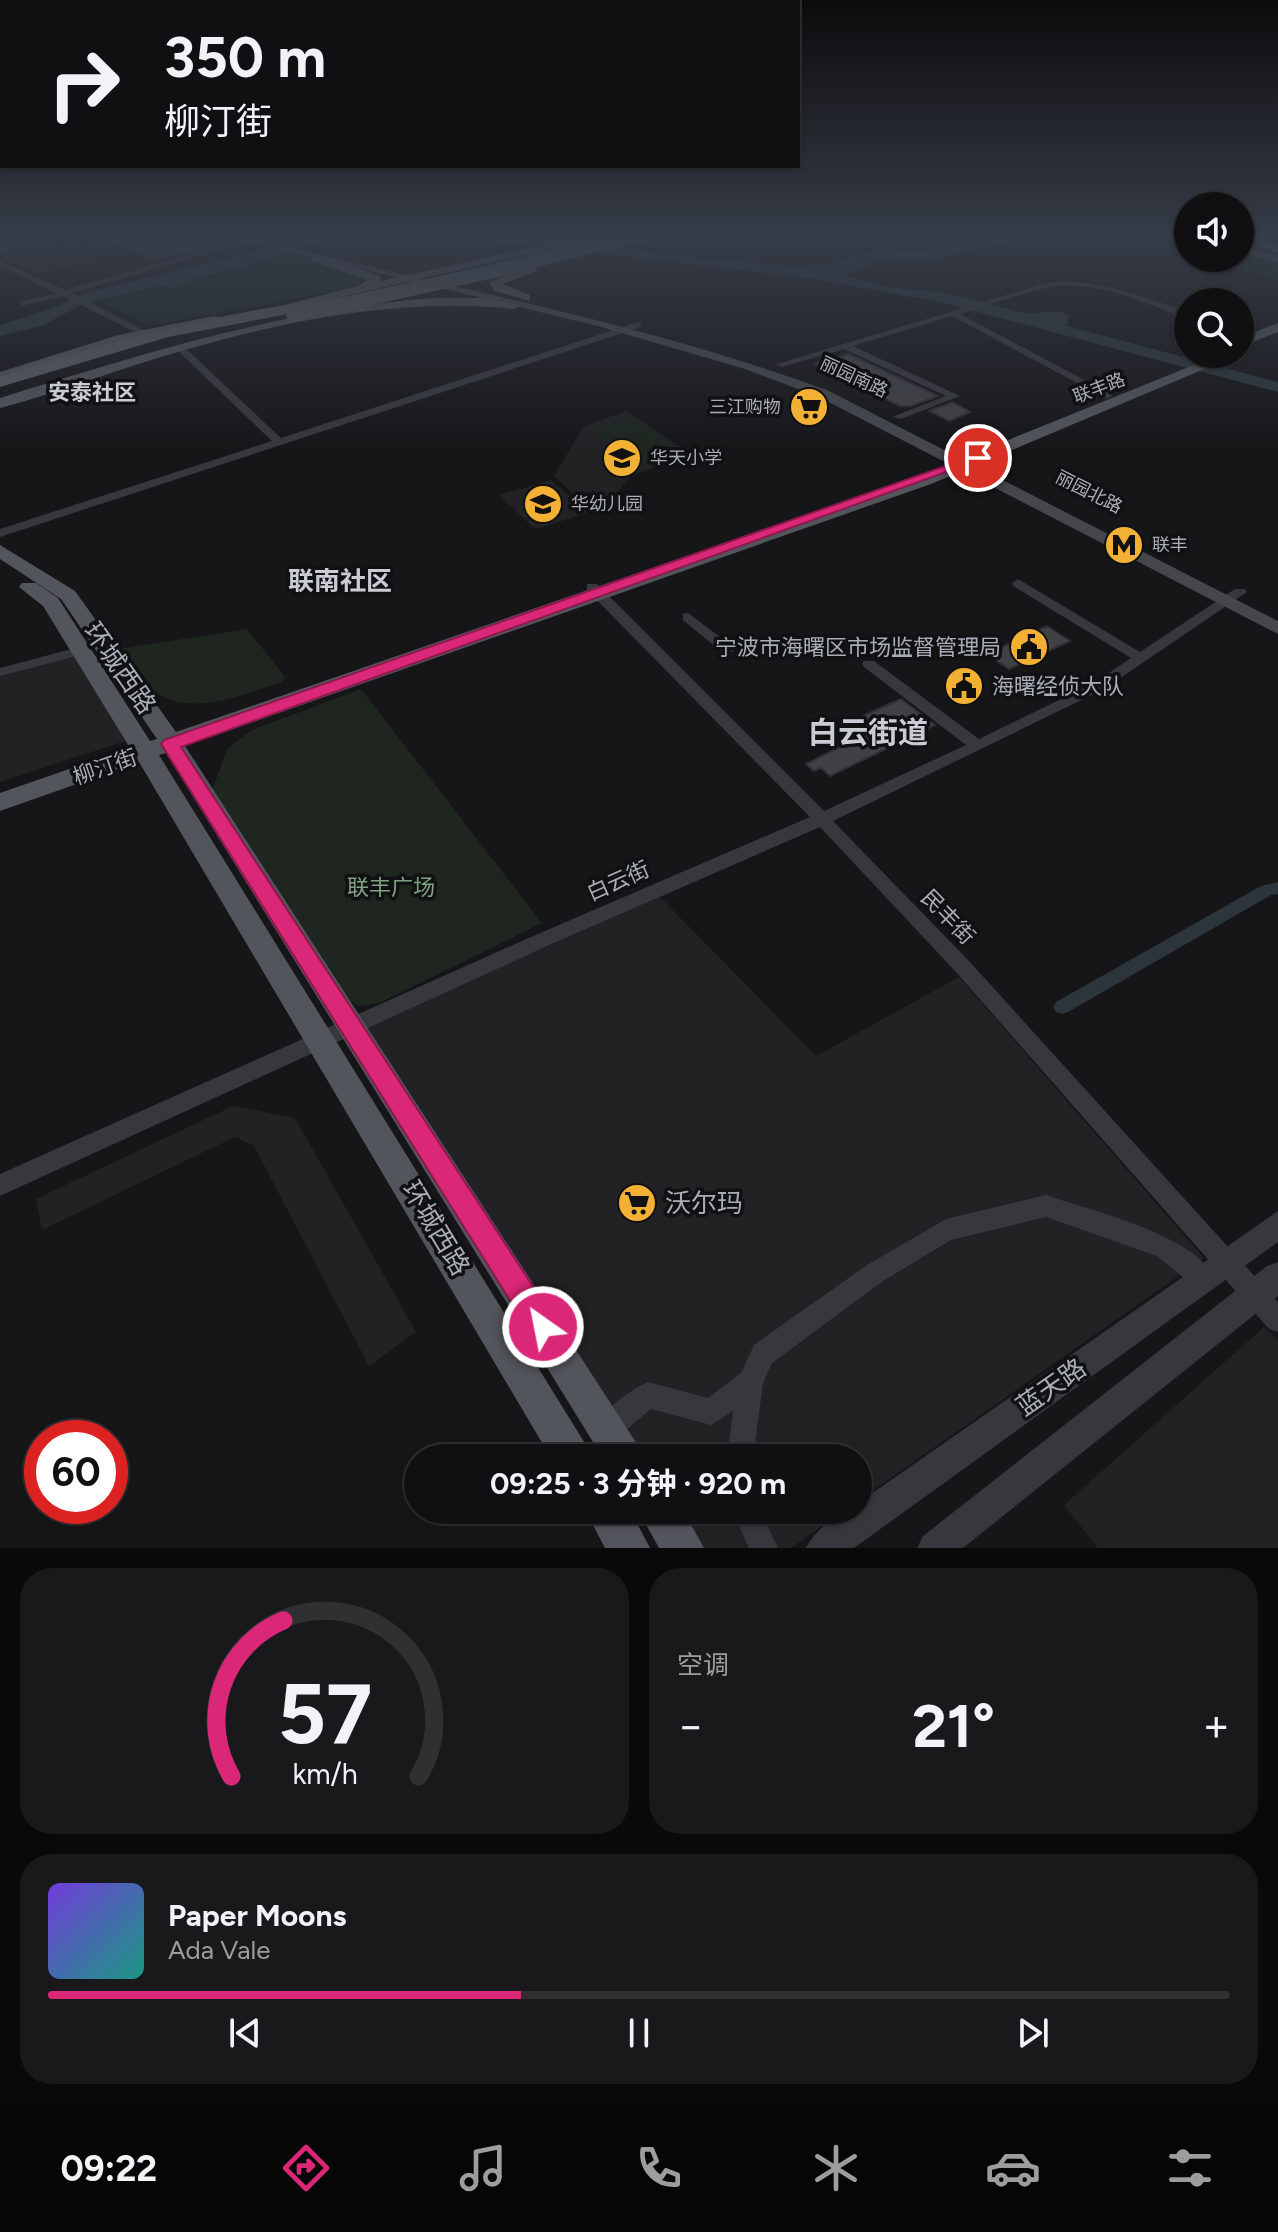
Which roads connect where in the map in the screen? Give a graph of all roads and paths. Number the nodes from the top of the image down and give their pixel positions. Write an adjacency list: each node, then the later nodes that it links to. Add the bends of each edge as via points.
1 (92, 307): 16 (street)
2 (285, 307): 16 (main road)
3 (309, 307): 10 (highway)
4 (321, 307): 10 (highway, bridge)
5 (329, 307): 10 (main road)
6 (352, 307): 10 (main road)
7 (524, 307): 15 (main road, 丽园南路)
8 (562, 307): 12 (main road, 丽园南路)
9 (978, 307): 11 (street)
10 (289, 314): 14 (main road); 25 (highway, via 160,343)
11 (953, 315): 21 (street); 26 (street)
12 (638, 325): 15 (street); 22 (main road, 丽园南路)
13 (1278, 327): 17 (main road)
14 (250, 330): 20 (main road); 25 (highway)
15 (622, 330): 28 (street); 29 (main road, 丽园南路, via 714,352 769,372)
16 (143, 333): 25 (main road)
17 (1254, 335)
18 (1278, 336): 19 (main road)
19 (1254, 345)
20 (179, 347): 25 (main road); 28 (street)
21 (847, 347): 22 (street); 27 (street, via 955,396)
22 (782, 364): 27 (main road, 丽园南路)
23 (1179, 368): 26 (main road, 联丰路)
24 (1201, 368): 29 (main road, 联丰路)
25 (2, 389)
26 (1107, 396): 29 (main road, 联丰路)
27 (897, 417): 29 (main road, 丽园南路)
28 (279, 442): 30 (street)
29 (965, 459): 34 (main road, 柳汀街); 35 (main road, 丽园北路)
30 (0, 533)
31 (0, 551): 44 (main road, 环城西路, via 68,595)
32 (0, 569): 40 (main road, 环城西路, via 51,602)
33 (1018, 583): 41 (street)
34 (594, 592): 44 (main road, 柳汀街); 48 (street, 民丰街)
35 (1233, 596): 36 (main road, 丽园北路); 38 (main road, 丽园北路); 41 (street, 白云街)
36 (1278, 611)
37 (688, 617): 39 (street)
38 (1278, 628)
39 (727, 649)
40 (83, 650): 43 (street); 44 (main road, 环城西路)
41 (1140, 658): 45 (street, 白云街, via 1099,686)
42 (869, 664): 45 (street)
43 (0, 672)
44 (154, 742): 46 (main road, 柳汀街); 47 (main road, 柳汀街); 49 (main road, 环城西路); 50 (main road, 环城西路)
45 (977, 746): 48 (street, 白云街)
46 (0, 785)
47 (0, 802)
48 (822, 819): 49 (street, 白云街); 53 (street, 民丰街, via 962,966)
49 (351, 1027): 50 (street, 白云街); 57 (main road, 环城西路)
50 (323, 1039): 51 (street, 白云街); 58 (main road, 环城西路)
51 (0, 1185)
52 (1278, 1225): 53 (street, 蓝天路)
53 (1214, 1271): 54 (street, 民丰街); 56 (street, via 1164,1247 1046,1206 1011,1212 946,1230 875,1273 763,1354); 67 (street, 蓝天路)
54 (1266, 1286): 55 (street, 民丰街); 68 (street)
55 (1278, 1320)
56 (750, 1382): 57 (street, via 711,1412 648,1395); 60 (street)
57 (607, 1429): 59 (main road, 环城西路)
58 (566, 1444)
59 (617, 1444)
60 (742, 1444)
61 (614, 1524): 64 (main road)
62 (668, 1524): 65 (main road)
63 (753, 1524): 66 (street)
64 (629, 1548)
65 (683, 1548)
66 (764, 1548)
67 (824, 1548)
68 (935, 1548)

